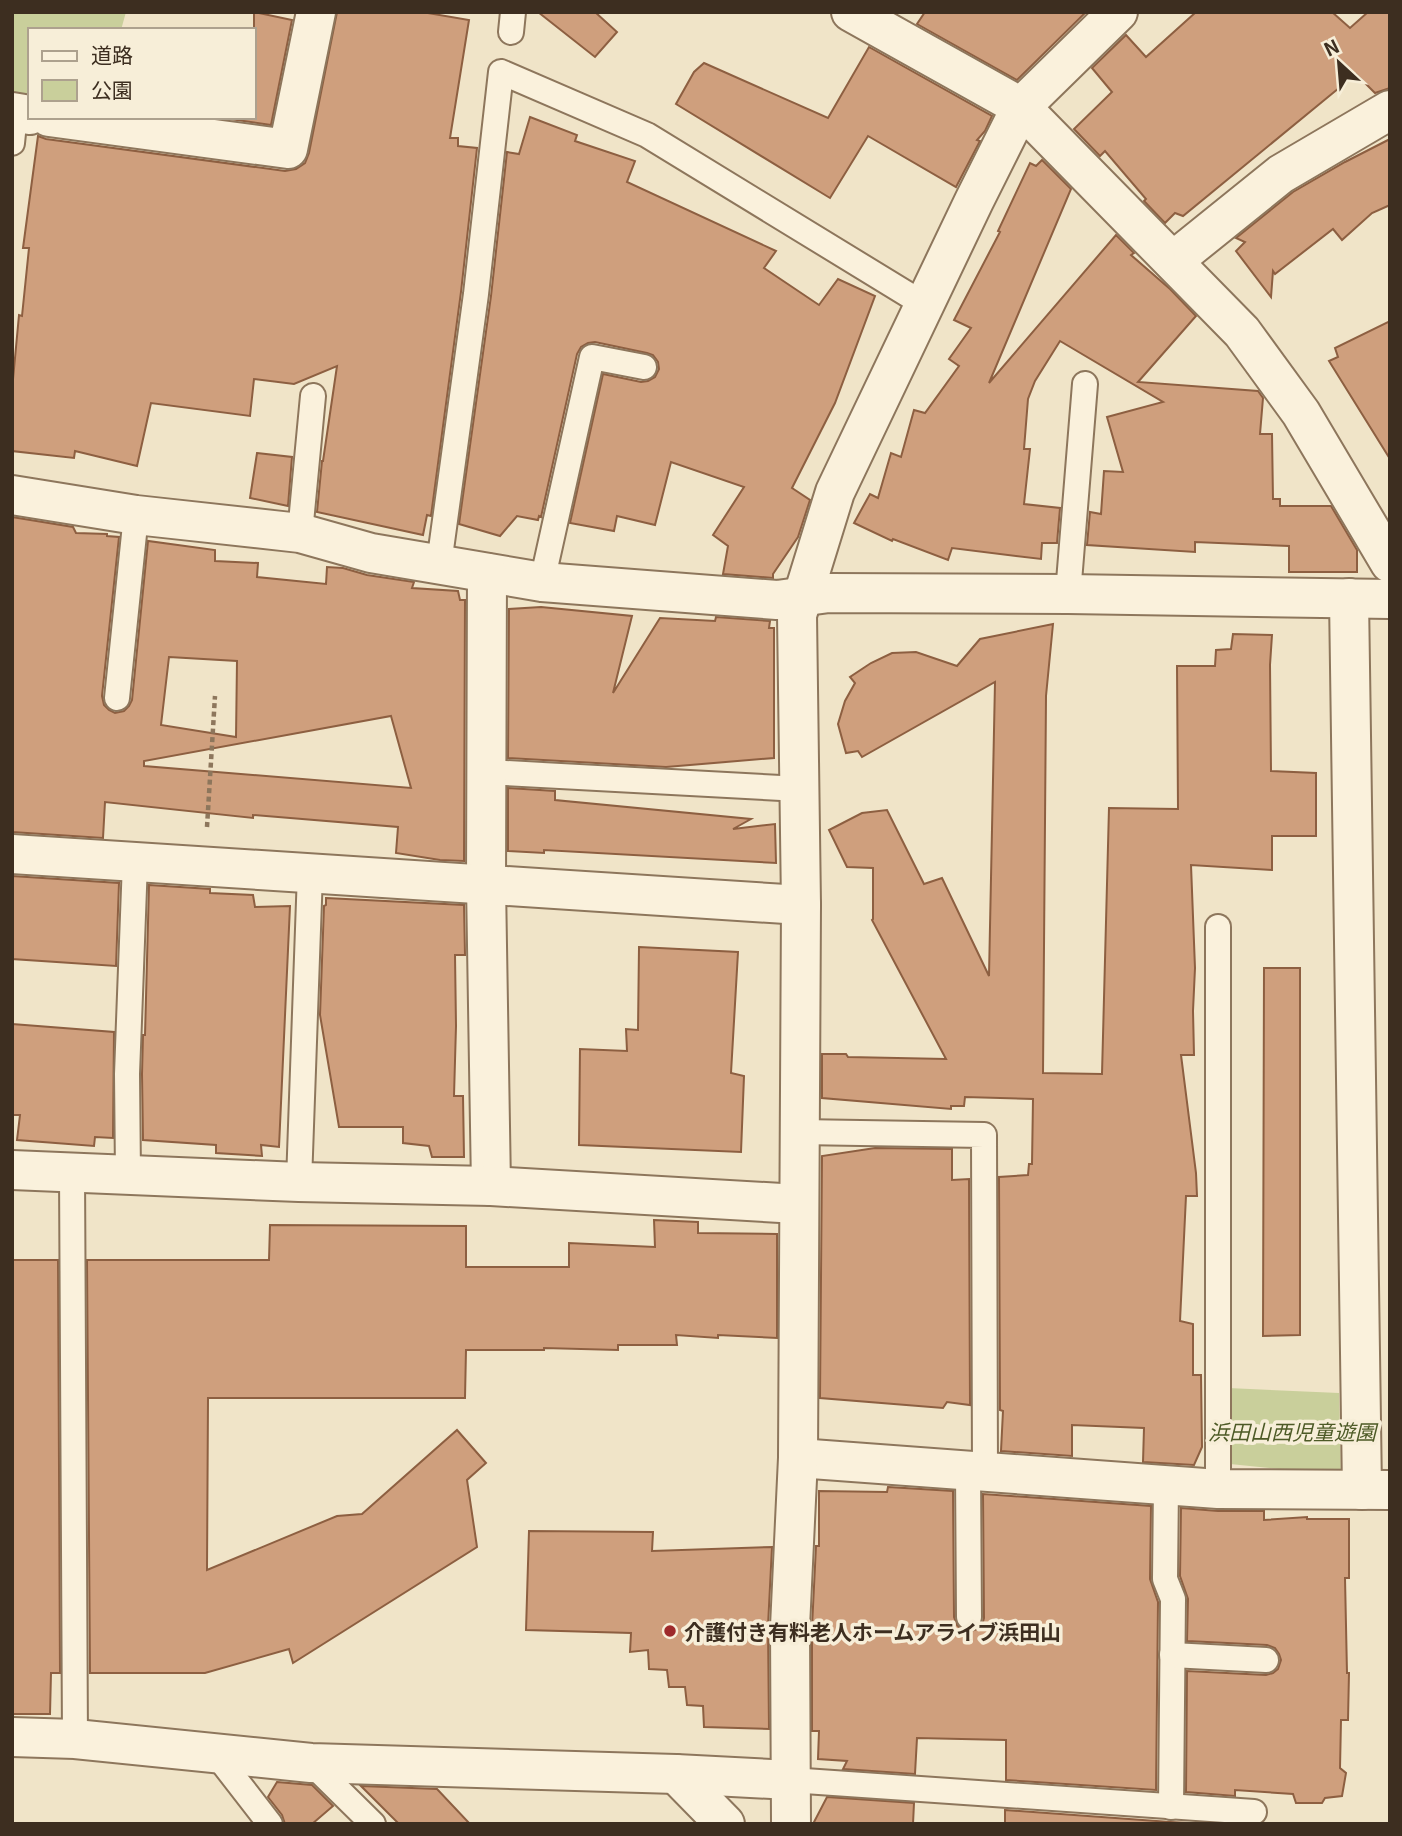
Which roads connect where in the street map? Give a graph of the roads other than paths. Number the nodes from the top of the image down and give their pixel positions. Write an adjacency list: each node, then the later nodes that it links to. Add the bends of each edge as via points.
1 (316, 12): 6 (street, via 288,149)
2 (851, 12): 4 (street)
3 (1118, 12): 4 (street)
4 (1021, 107): 7 (street); 8 (street)
5 (1390, 110): 7 (street, via 1281,174)
6 (24, 120)
7 (1173, 261): 15 (street, via 1242,332 1301,412)
8 (925, 305): 16 (lane, via 647,135 501,72 477,293); 20 (street, via 835,492)
9 (644, 367): 18 (lane, via 592,358)
10 (1085, 384): 19 (lane)
11 (313, 396): 14 (lane)
12 (12, 495): 13 (street)
13 (136, 515): 14 (street); 23 (lane)
14 (300, 533): 16 (street, via 371,553)
15 (1390, 563)
16 (439, 564): 17 (street)
17 (487, 573): 18 (street); 24 (street)
18 (542, 582): 20 (street, via 777,600)
19 (1068, 594): 20 (street, via 829,593); 21 (street)
20 (802, 597): 25 (street, via 797,615)
21 (1349, 598): 22 (street); 43 (street)
22 (1390, 598)
23 (117, 698)
24 (486, 772): 25 (lane); 29 (street)
25 (800, 789): 30 (street)
26 (12, 854): 27 (street)
27 (135, 862): 28 (street); 35 (lane)
28 (310, 873): 29 (street); 36 (lane)
29 (486, 885): 30 (street); 37 (street)
30 (801, 905): 32 (street)
31 (1218, 927): 42 (lane)
32 (799, 1132): 38 (street); 40 (lane, via 984,1135)
33 (12, 1170): 34 (street)
34 (72, 1172): 35 (street); 48 (lane)
35 (128, 1175): 36 (street)
36 (299, 1182): 37 (street)
37 (491, 1186): 38 (street)
38 (798, 1204): 39 (street)
39 (798, 1458): 40 (street); 52 (street, via 790,1627)
40 (976, 1472): 41 (street); 44 (lane)
41 (1166, 1485): 42 (street); 45 (lane, via 1165,1579 1173,1600)
42 (1218, 1489): 43 (street)
43 (1376, 1490)
44 (969, 1617)
45 (1172, 1655): 46 (lane); 53 (lane)
46 (1266, 1660)
47 (12, 1737): 48 (street)
48 (75, 1739): 49 (street)
49 (215, 1753): 50 (street); 55 (lane)
50 (310, 1763): 51 (street); 56 (lane)
51 (676, 1774): 52 (street); 57 (street)
52 (790, 1780): 53 (lane); 58 (street)
53 (1171, 1807): 54 (lane)
54 (1254, 1812)
55 (270, 1824)
56 (373, 1824)
57 (725, 1824)
58 (791, 1824)

